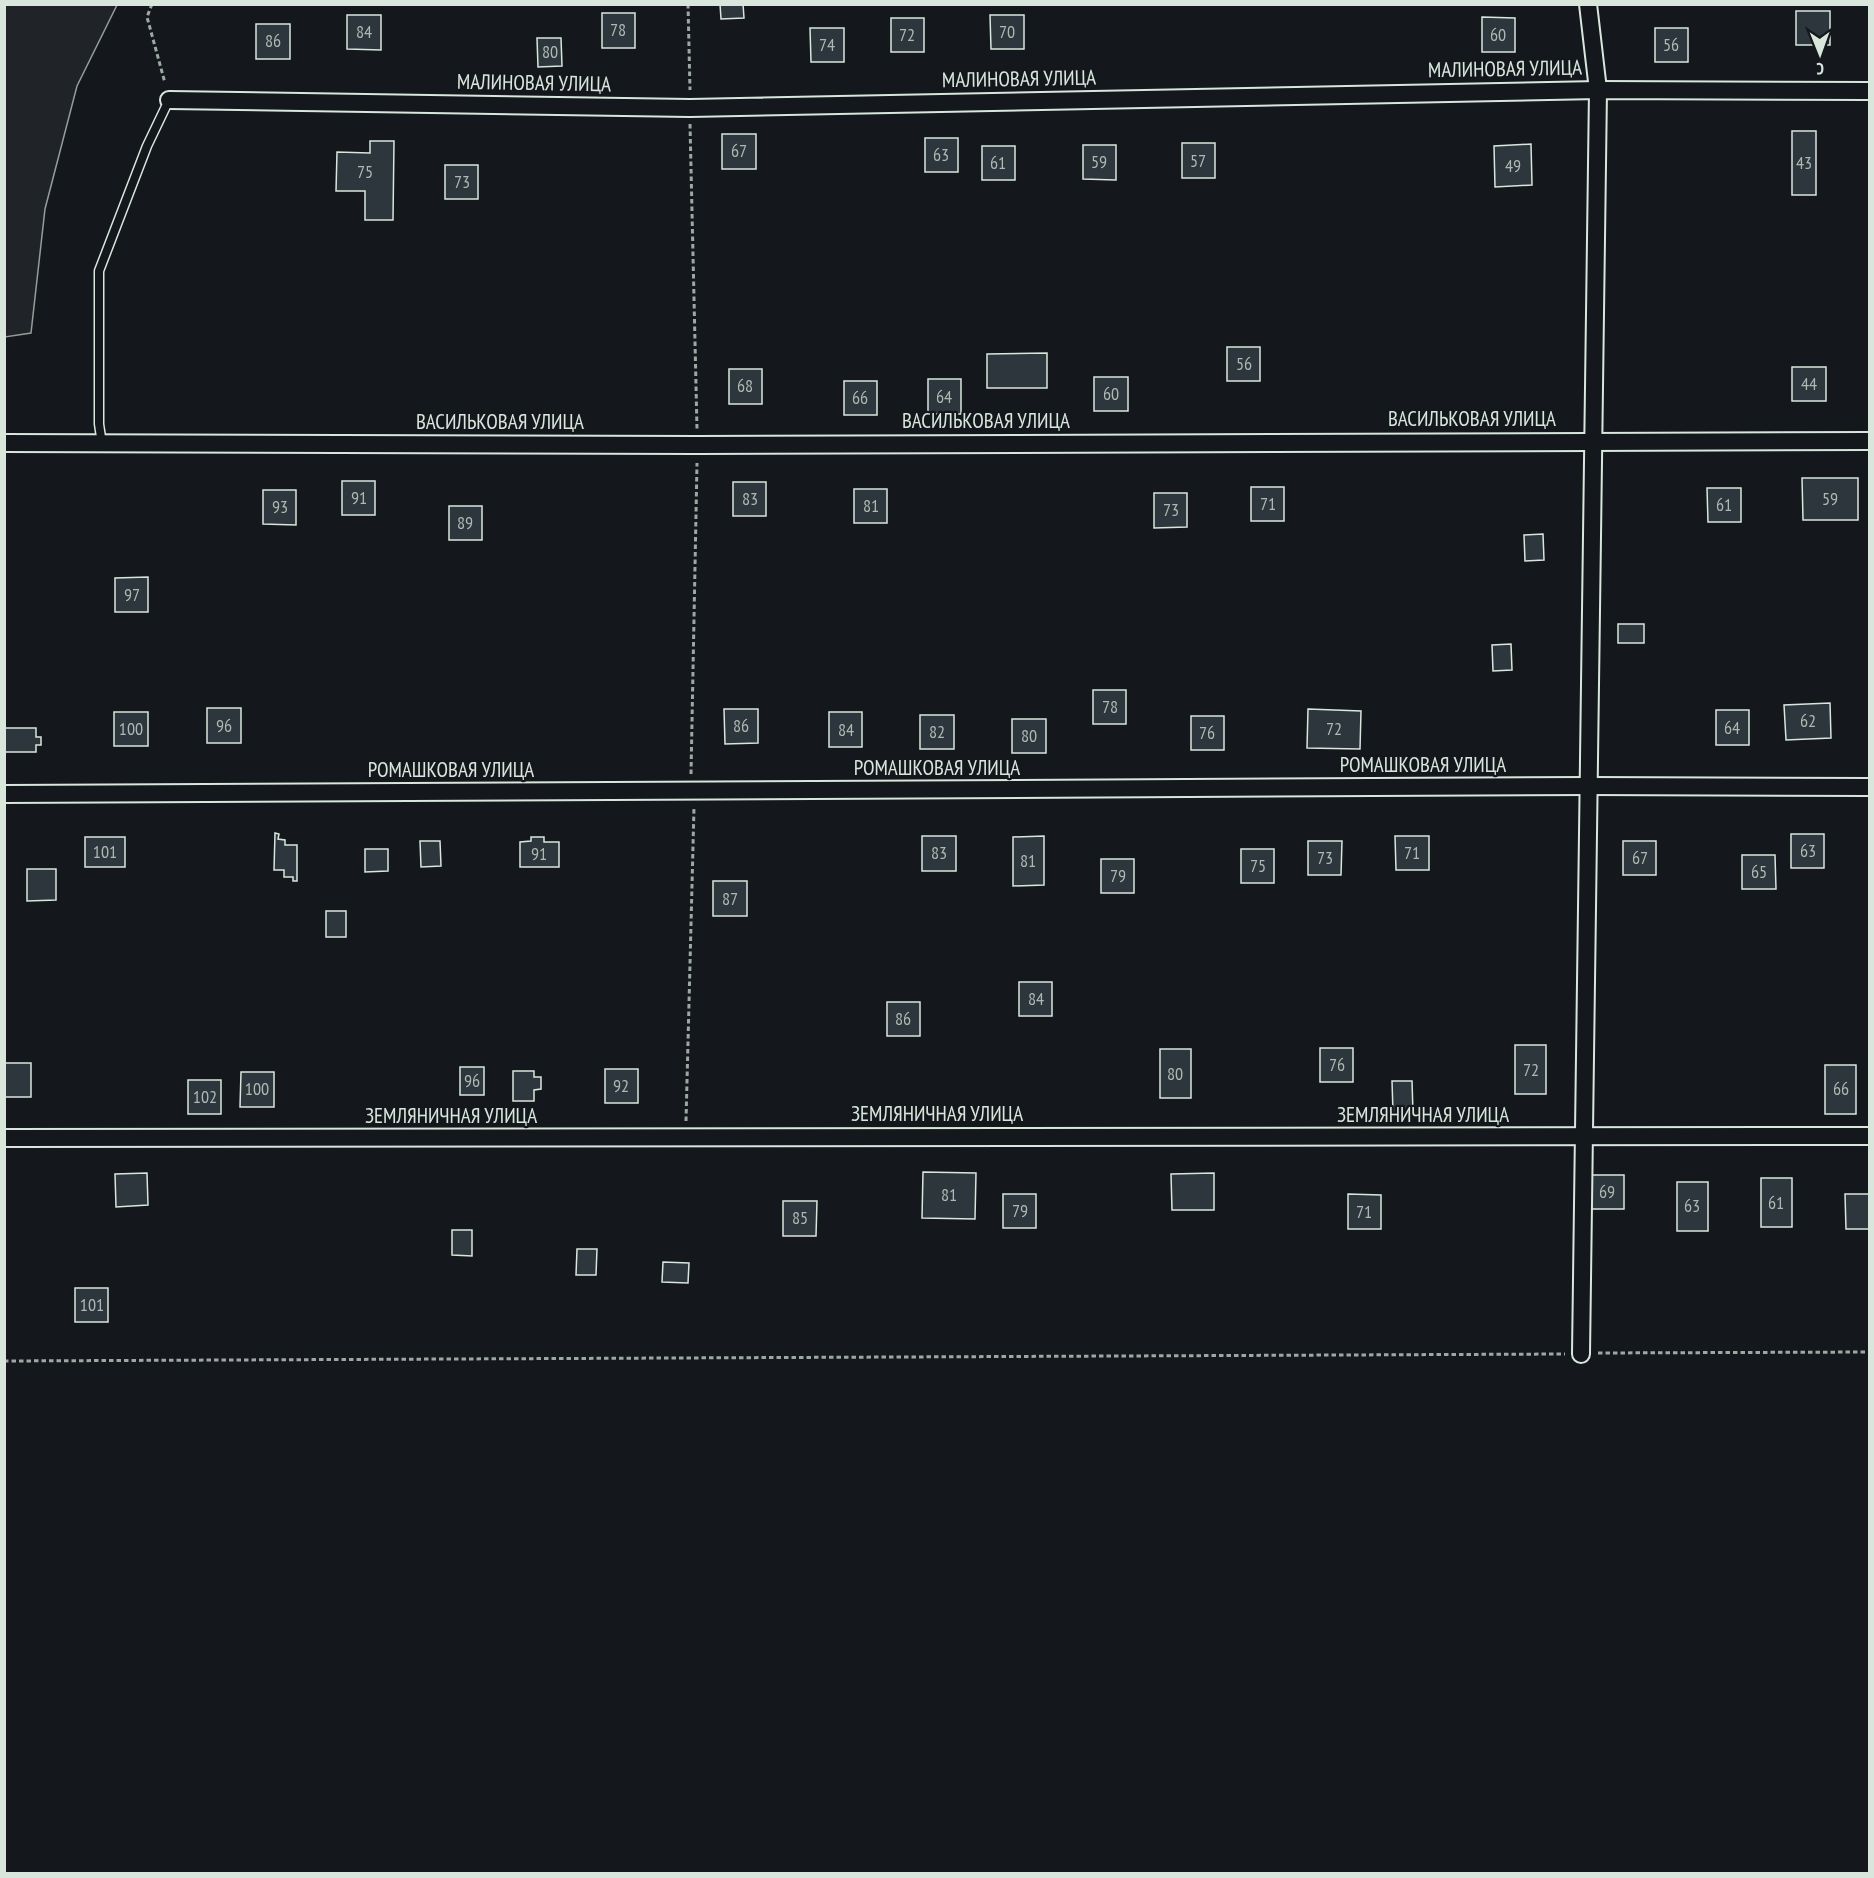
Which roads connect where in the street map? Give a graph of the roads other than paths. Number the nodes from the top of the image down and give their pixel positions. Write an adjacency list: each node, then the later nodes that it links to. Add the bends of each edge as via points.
1 (1588, 4): 2 (street)
2 (1598, 90): 3 (street, МАЛИНОВАЯ УЛИЦА); 4 (street, МАЛИНОВАЯ УЛИЦА, via 690,108); 5 (street)
3 (1869, 91)
4 (169, 100): 8 (lane, via 99,271)
5 (1594, 441): 6 (street, ВАСИЛЬКОВАЯ УЛИЦА); 8 (street, ВАСИЛЬКОВАЯ УЛИЦА); 9 (street)
6 (1869, 441)
7 (4, 443): 8 (street, ВАСИЛЬКОВАЯ УЛИЦА)
8 (102, 444)
9 (1589, 786): 10 (street, РОМАШКОВАЯ УЛИЦА); 11 (street, РОМАШКОВАЯ УЛИЦА); 14 (street)
10 (1869, 787)
11 (4, 794)
12 (1869, 1136): 14 (street, ЗЕМЛЯНИЧНАЯ УЛИЦА)
13 (4, 1138): 14 (street, ЗЕМЛЯНИЧНАЯ УЛИЦА)
14 (1584, 1138): 15 (street)
15 (1581, 1354)

